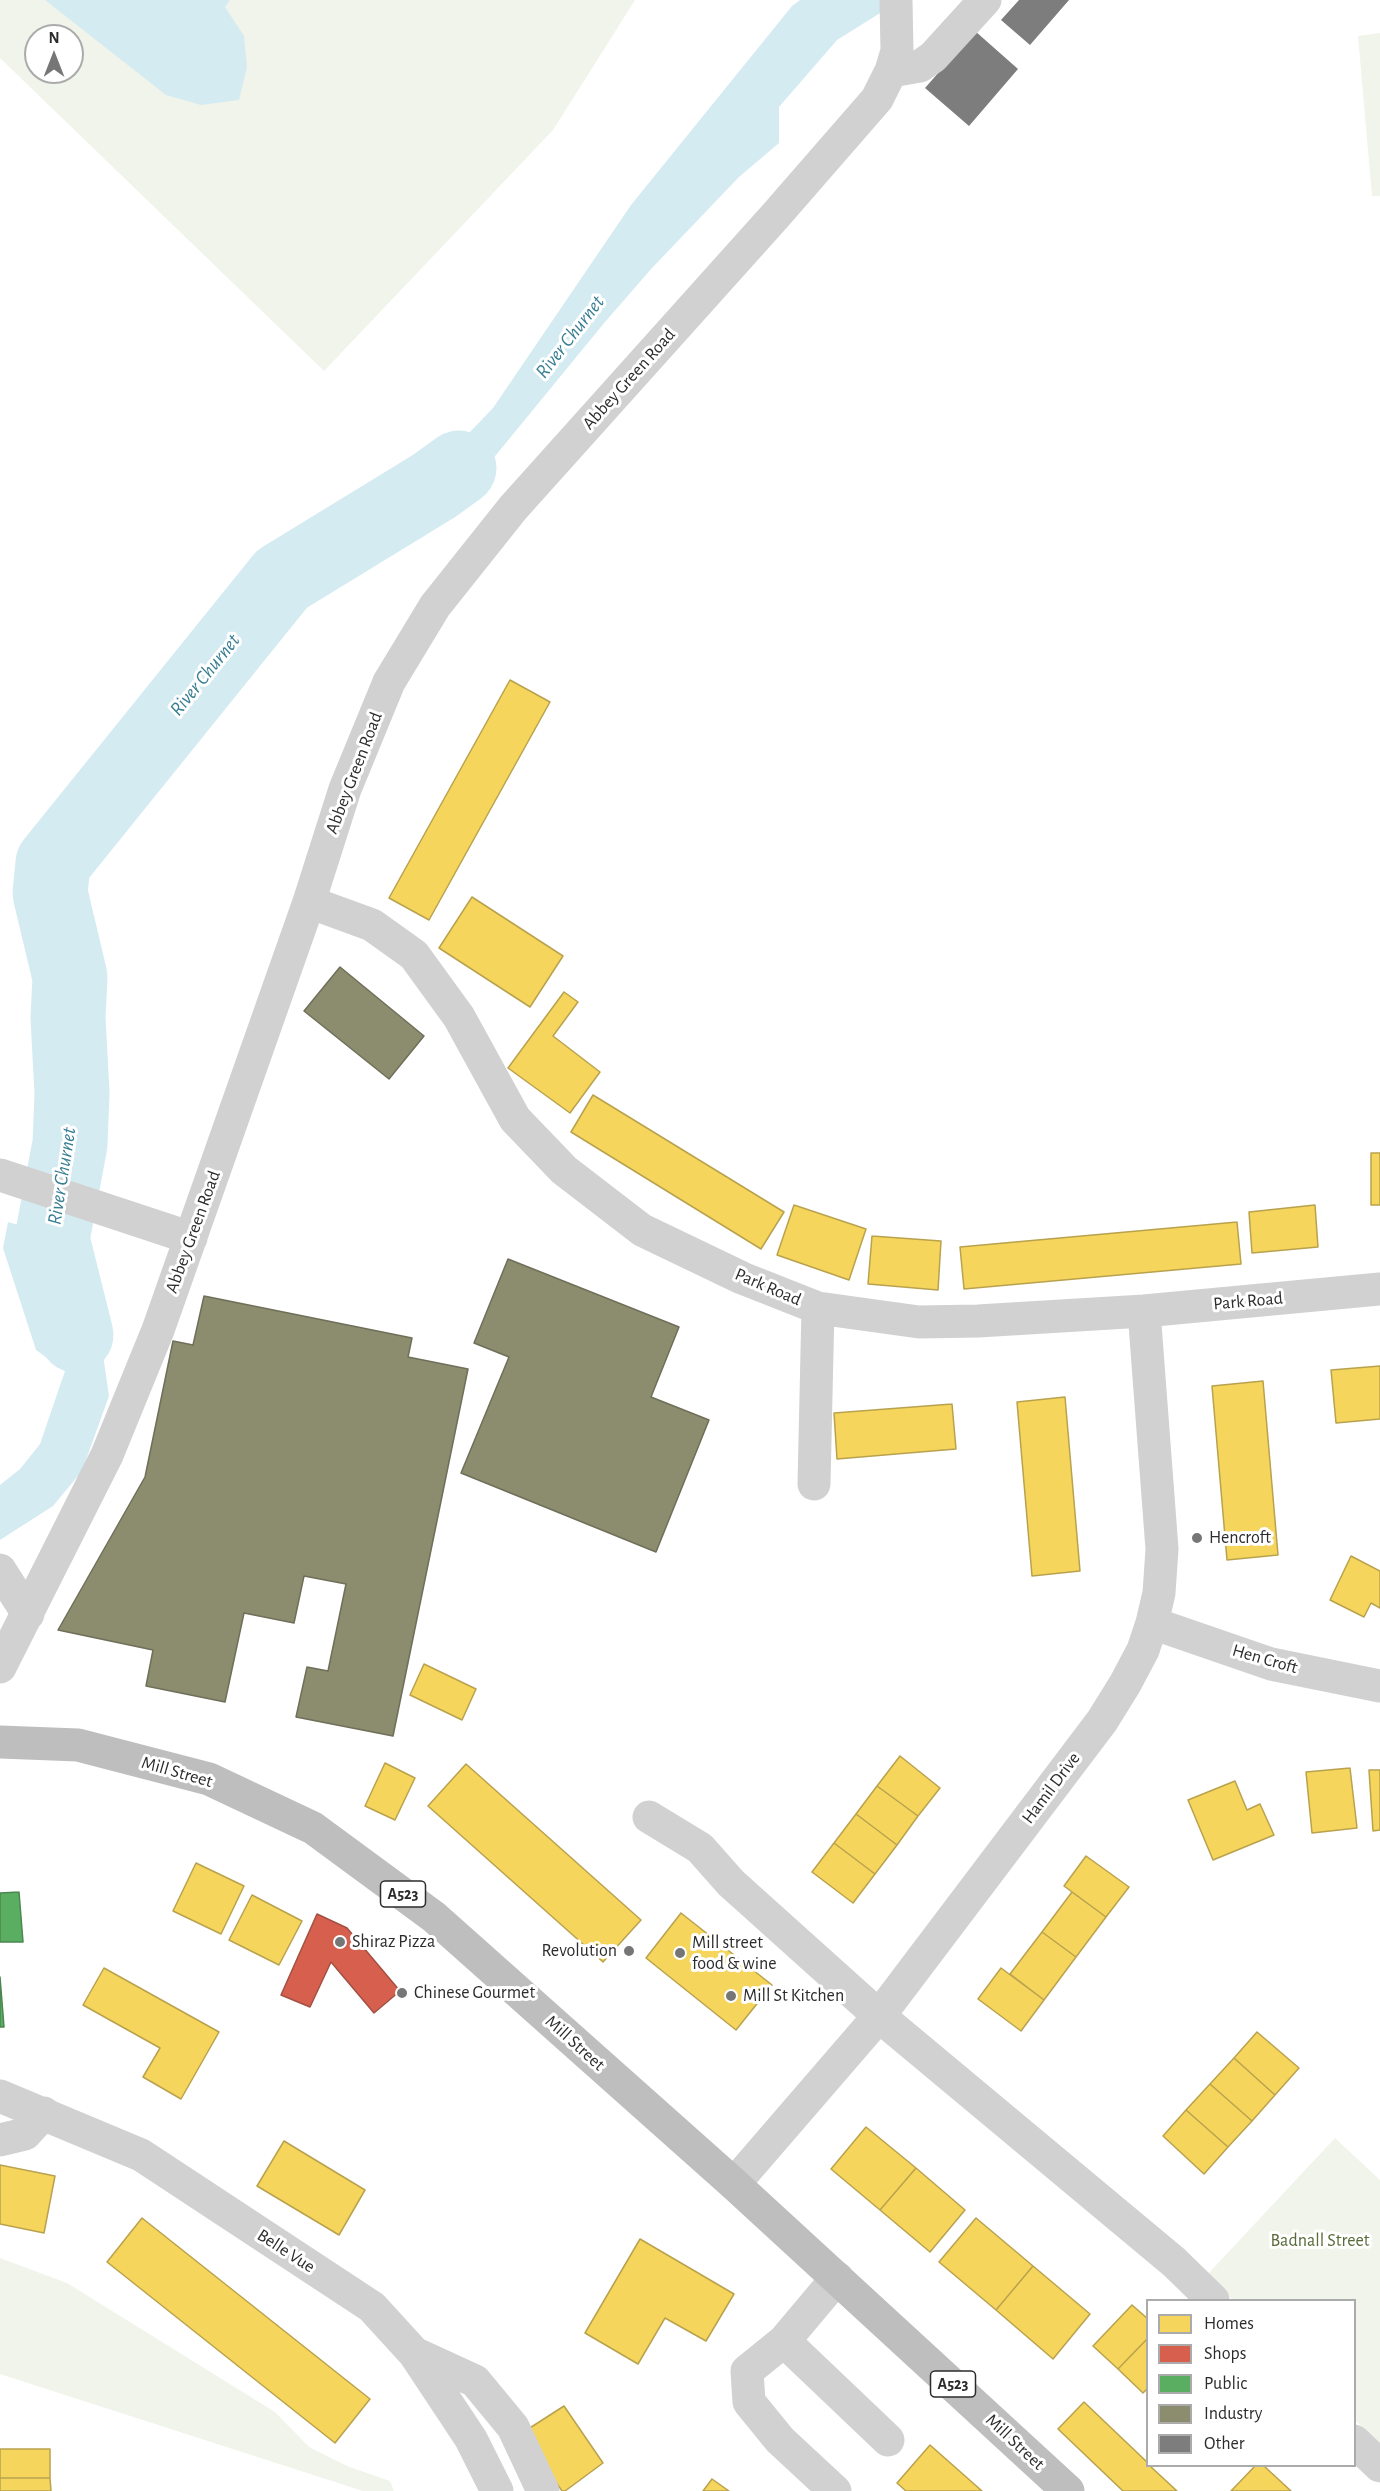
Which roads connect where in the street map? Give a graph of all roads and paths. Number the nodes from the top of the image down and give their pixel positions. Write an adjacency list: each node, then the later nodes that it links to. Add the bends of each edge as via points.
1 (985, 0): 3 (street, via 933,57 920,66)
2 (897, 3): 3 (street, Abbey Green Road, via 897,51)
3 (891, 71): 4 (street, Abbey Green Road, via 877,99 513,508 435,606 389,682 345,789)
4 (309, 902): 6 (street, Abbey Green Road); 8 (street, Park Road, via 372,926 414,955 459,1017 515,1119 564,1170 642,1230 742,1278)
5 (0, 1175): 6 (street)
6 (191, 1238): 12 (street, Abbey Green Road, via 107,1455)
7 (1380, 1289): 9 (street, Park Road)
8 (818, 1308): 9 (street, Park Road, via 919,1322); 10 (street)
9 (1144, 1311): 13 (street, Hamil Drive, via 1162,1549)
10 (814, 1484)
11 (0, 1570): 12 (street)
12 (28, 1614): 14 (street, Abbey Green Road)
13 (1152, 1623): 15 (street, Hen Croft, via 1271,1664); 18 (street, Hamil Drive, via 1134,1667 1102,1721)
14 (0, 1667)
15 (1380, 1686)
16 (0, 1742): 22 (highway, Mill Street / A523, via 78,1745 208,1779 313,1828 434,1917)
17 (649, 1817): 18 (street, via 700,1848 732,1883)
18 (879, 2016): 22 (street, Hamil Drive); 24 (street, via 1174,2262)
19 (0, 2096): 20 (street, Belle Vue)
20 (44, 2113): 21 (street, via 25,2133); 26 (street, Belle Vue, via 141,2155 372,2307)
21 (0, 2140)
22 (734, 2184): 23 (highway, Mill Street / A523)
23 (837, 2278): 25 (street); 33 (highway, Mill Street / A523)
24 (1211, 2299)
25 (784, 2341): 27 (street); 32 (street, via 747,2371 749,2402 780,2440)
26 (414, 2352): 30 (street, Belle Vue, via 471,2439); 31 (street, via 475,2381 513,2427)
27 (888, 2440)
28 (1356, 2443): 29 (street)
29 (1380, 2466)
30 (496, 2491)
31 (543, 2491)
32 (835, 2491)
33 (1068, 2491)

